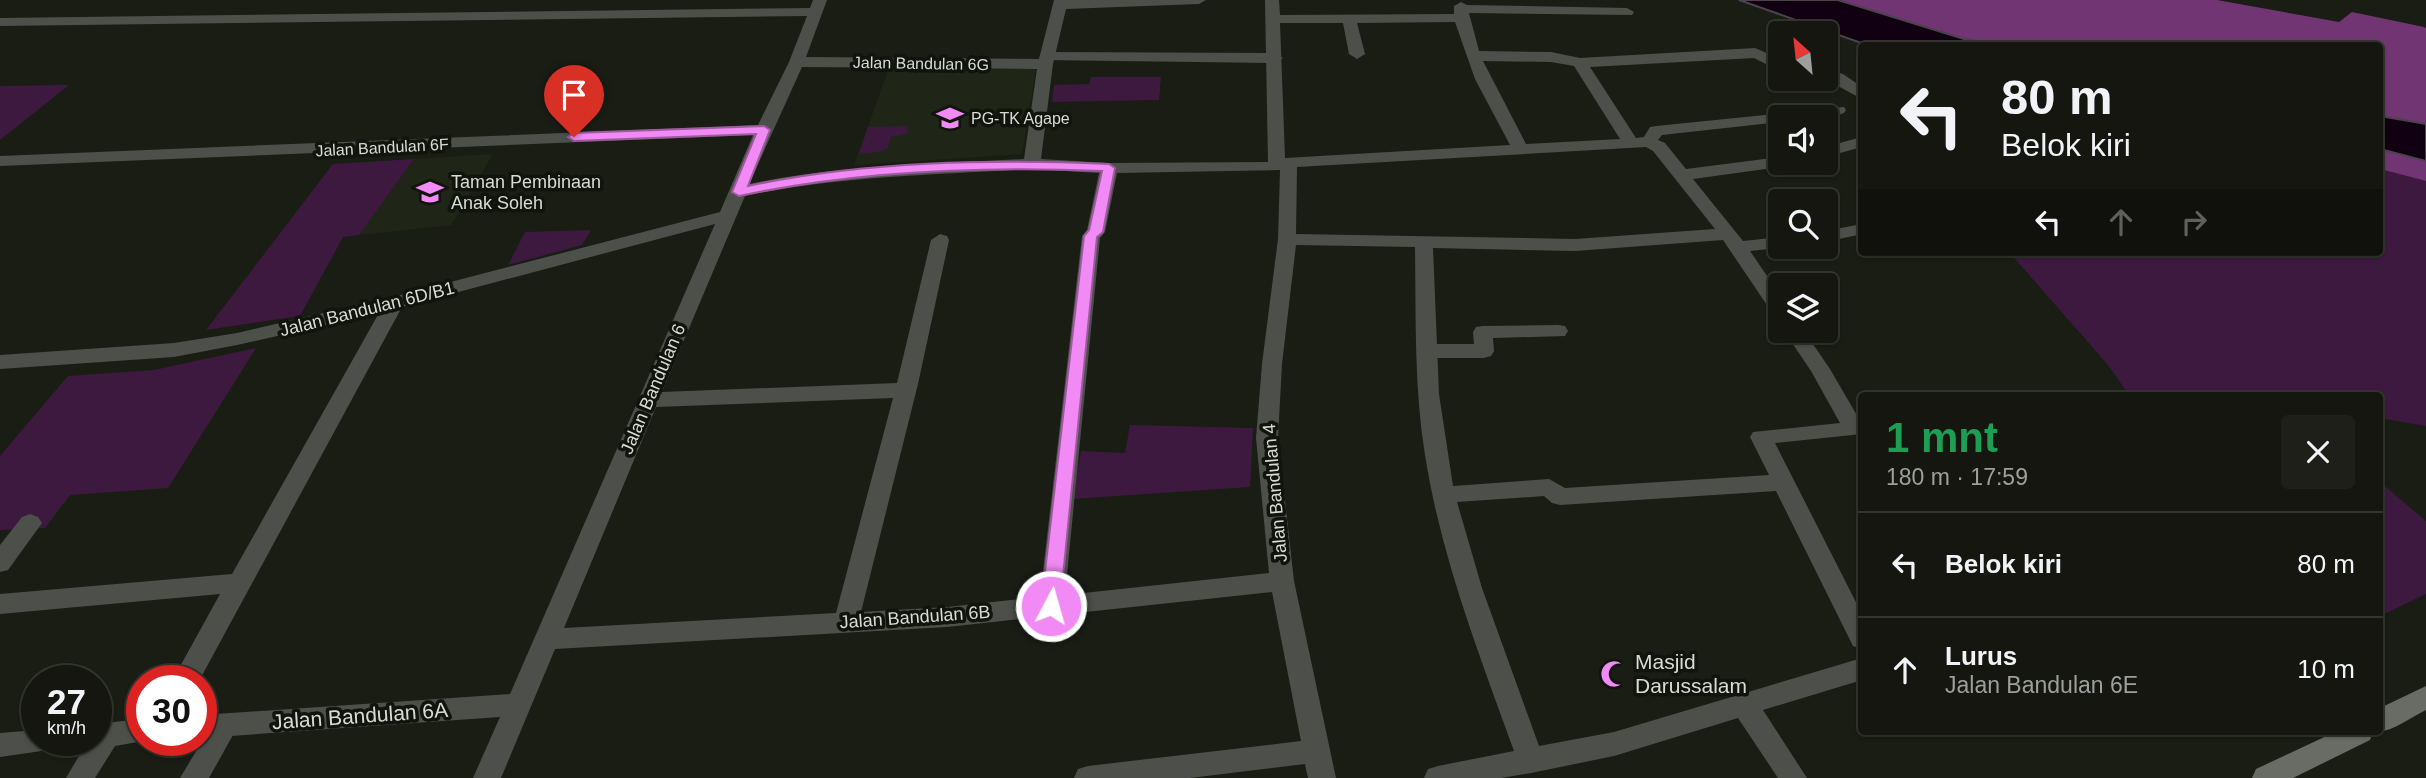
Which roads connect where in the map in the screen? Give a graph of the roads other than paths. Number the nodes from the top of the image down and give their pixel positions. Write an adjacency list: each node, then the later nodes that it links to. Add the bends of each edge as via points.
1 (1199, 0): 3 (street)
2 (1272, 0): 8 (street, Jalan Bandulan 4)
3 (1061, 3): 14 (street)
4 (818, 6): 9 (street); 15 (street, Jalan Bandulan 6)
5 (1461, 9): 6 (street); 7 (street); 11 (street)
6 (1627, 12)
7 (1349, 18): 8 (street); 10 (street)
8 (1273, 19): 12 (street, Jalan Bandulan 4)
9 (0, 22)
10 (1357, 54)
11 (1475, 56): 16 (street, via 1551,57); 25 (street)
12 (1275, 58): 14 (street, Jalan Bandulan 6G); 28 (street, Jalan Bandulan 4)
13 (1768, 58): 16 (street, via 1755,53)
14 (1046, 60): 15 (street, Jalan Bandulan 6G); 27 (street)
15 (797, 61): 20 (street, Jalan Bandulan 6)
16 (1580, 63): 21 (street)
17 (1838, 78): 18 (street)
18 (1858, 91)
19 (1768, 118): 22 (street, via 1656,131)
20 (764, 130): 26 (street, Jalan Bandulan 6F); 32 (street, Jalan Bandulan 6)
21 (1630, 142): 22 (street); 25 (street)
22 (1649, 142): 31 (street, via 1659,147)
23 (1858, 143): 24 (street)
24 (1838, 148)
25 (1521, 150): 28 (street)
26 (0, 161)
27 (1032, 164): 30 (street); 32 (street, via 785,182)
28 (1283, 164): 30 (street); 36 (street, Jalan Bandulan 4)
29 (1768, 164): 31 (street)
30 (1109, 168): 56 (street, via 1096,232 1091,236)
31 (1681, 175): 38 (street)
32 (739, 192): 33 (street, Jalan Bandulan 6)
33 (728, 215): 42 (street, Jalan Bandulan 6D/B1); 48 (street, Jalan Bandulan 6)
34 (1858, 230): 35 (street)
35 (1838, 234)
36 (1287, 239): 40 (street); 53 (street, Jalan Bandulan 4, via 1267,438)
37 (940, 240): 47 (street)
38 (1732, 241): 39 (street); 40 (street); 41 (street)
39 (1768, 242)
40 (1424, 244): 45 (street)
41 (1768, 293)
42 (394, 303): 46 (street, Jalan Bandulan 6D/B1, via 174,350); 54 (street)
43 (1558, 331): 45 (street, via 1483,332 1484,351)
44 (1802, 343): 49 (street, via 1854,429 1761,437)
45 (1427, 351): 50 (street)
46 (0, 362)
47 (905, 390): 48 (street); 57 (street)
48 (648, 400): 59 (street, Jalan Bandulan 6)
49 (1784, 482): 50 (street, via 1560,497 1549,488); 58 (street)
50 (1444, 495): 73 (street)
51 (30, 523): 52 (street)
52 (0, 563)
53 (1282, 581): 56 (street, Jalan Bandulan 6B); 70 (street, Jalan Bandulan 4)
54 (239, 583): 55 (street); 60 (street)
55 (0, 604)
56 (1051, 606): 57 (street, Jalan Bandulan 6B)
57 (846, 622): 59 (street, Jalan Bandulan 6B)
58 (1858, 631)
59 (546, 639): 64 (street, Jalan Bandulan 6)
60 (194, 665)
61 (1858, 670): 63 (street)
62 (2426, 697): 65 (main road)
63 (1743, 703): 73 (street); 80 (street)
64 (518, 705): 66 (street, Jalan Bandulan 6A); 76 (street, Jalan Bandulan 6)
65 (2383, 719)
66 (217, 726)
67 (2354, 735): 81 (main road)
68 (21, 743): 69 (street)
69 (0, 745)
70 (1315, 751): 77 (street); 78 (street, Jalan Bandulan 4)
71 (91, 756): 74 (street)
72 (202, 756): 75 (street)
73 (1520, 768): 79 (street)
74 (80, 778)
75 (194, 778)
76 (487, 778)
77 (1088, 778)
78 (1322, 778)
79 (1438, 778)
80 (1793, 778)
81 (2266, 778)

